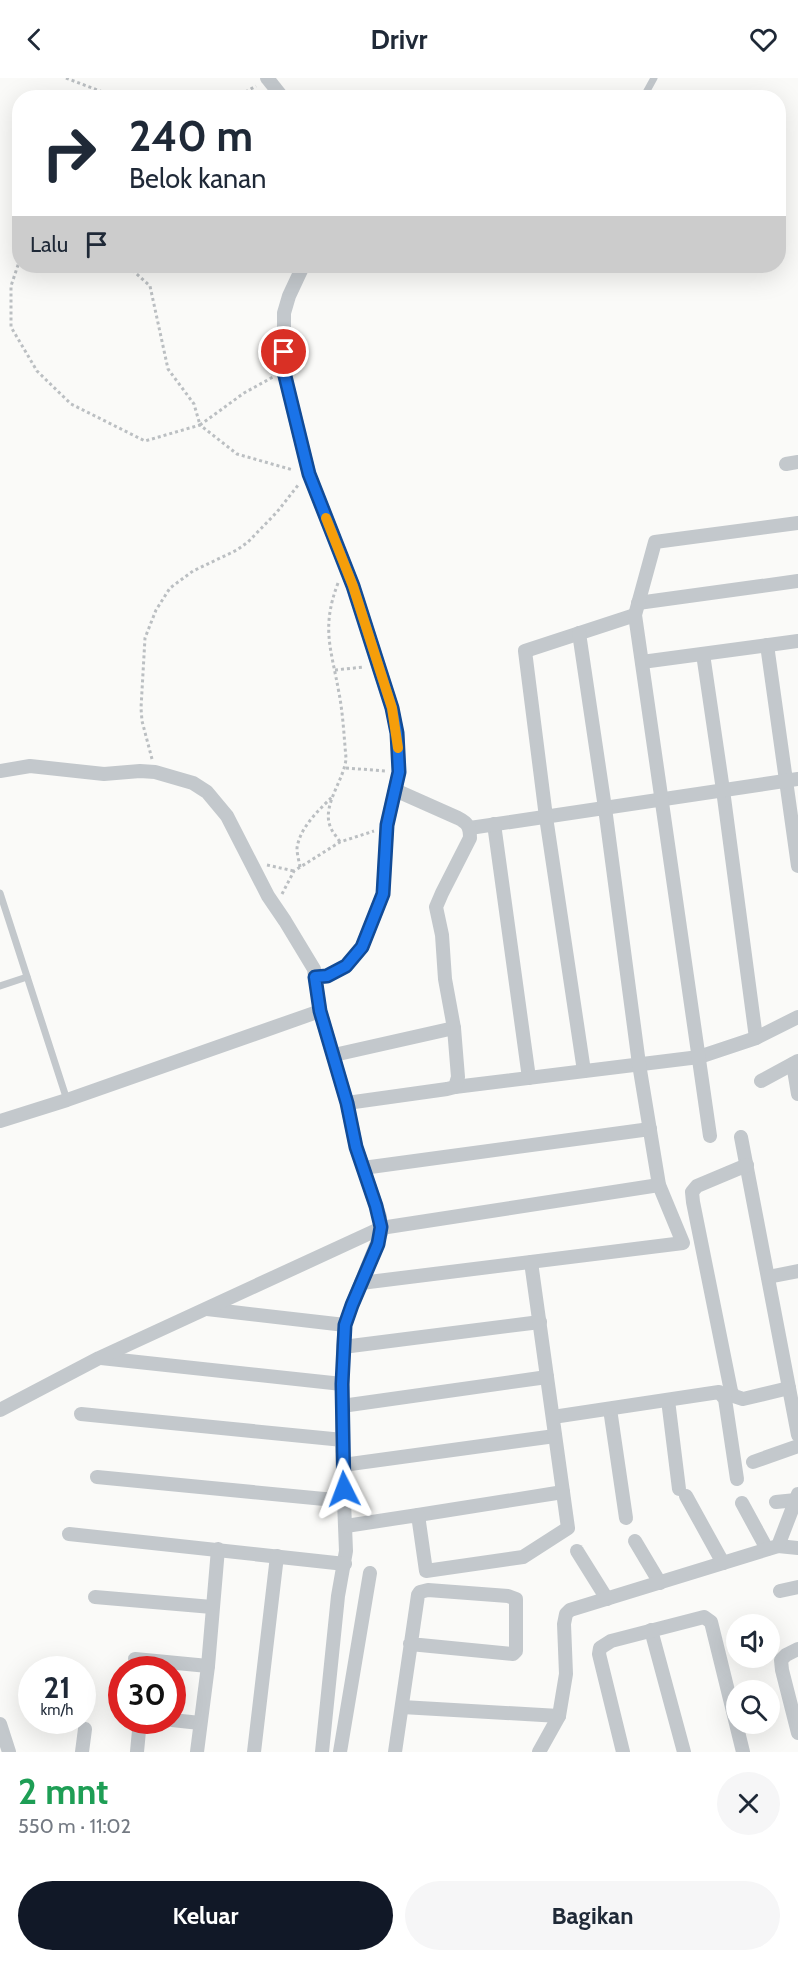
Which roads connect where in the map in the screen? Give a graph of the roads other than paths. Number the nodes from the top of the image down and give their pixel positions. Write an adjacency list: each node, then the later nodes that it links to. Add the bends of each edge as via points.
1 (300, 273): 12 (street, via 284,313 284,372 309,474 364,617 392,708 399,772)
2 (798, 523): 4 (street, via 655,542)
3 (798, 581): 4 (street)
4 (637, 609): 5 (street); 9 (street)
5 (579, 633): 15 (street); 16 (street, via 525,651)
6 (798, 641): 7 (street)
7 (767, 645): 8 (street); 11 (street)
8 (703, 654): 9 (street); 13 (street)
9 (642, 662): 14 (street)
10 (0, 771): 22 (street, via 30,766 104,774 155,772 193,783 207,792 227,816 268,896 306,954)
11 (792, 780): 13 (street); 19 (street)
12 (396, 790): 18 (street, via 459,818); 22 (street, via 387,825 383,894 362,947 346,966 327,976)
13 (723, 790): 14 (street); 27 (street)
14 (661, 800): 15 (street); 29 (street)
15 (605, 808): 16 (street); 31 (street)
16 (546, 817): 17 (street); 32 (street)
17 (494, 824): 18 (street); 33 (street)
18 (470, 828): 26 (street, via 471,838 436,908)
19 (798, 866)
20 (0, 893): 21 (lane)
21 (27, 977): 23 (lane); 37 (lane)
22 (315, 977): 24 (street)
23 (0, 986)
24 (320, 1011): 28 (street); 37 (street)
25 (798, 1017): 27 (street)
26 (454, 1028): 28 (street); 35 (street, via 458,1077)
27 (756, 1038): 29 (street)
28 (333, 1055): 38 (street)
29 (699, 1057): 31 (street); 41 (street)
30 (795, 1063): 34 (street); 36 (street)
31 (639, 1064): 32 (street); 40 (street)
32 (584, 1071): 33 (street)
33 (529, 1078): 35 (street)
34 (761, 1081)
35 (455, 1087): 38 (street)
36 (798, 1094)
37 (67, 1100): 39 (street)
38 (347, 1103): 44 (street)
39 (0, 1121)
40 (650, 1129): 44 (street); 45 (street)
41 (710, 1136)
42 (741, 1137): 43 (street)
43 (747, 1165): 49 (street); 58 (street, via 697,1186 692,1192 693,1202 731,1391 743,1399)
44 (363, 1168): 46 (street)
45 (658, 1185): 46 (street); 47 (street, via 683,1243)
46 (381, 1227): 50 (street); 51 (street)
47 (531, 1262): 50 (street); 52 (street)
48 (798, 1272): 49 (street)
49 (768, 1277): 58 (street)
50 (361, 1283): 53 (street)
51 (205, 1309): 53 (street); 55 (street)
52 (540, 1322): 54 (street); 56 (street)
53 (345, 1325): 54 (street)
54 (343, 1347): 57 (street)
55 (99, 1358): 57 (street); 62 (street)
56 (547, 1377): 60 (street); 64 (street)
57 (342, 1384): 60 (street)
58 (789, 1388): 65 (street)
59 (668, 1400): 61 (street); 72 (street, via 719,1392 725,1399); 88 (street, via 682,1492)
60 (342, 1406): 67 (street)
61 (610, 1409): 64 (street); 79 (street)
62 (0, 1410)
63 (81, 1414): 67 (street)
64 (553, 1417): 66 (street)
65 (798, 1435)
66 (555, 1436): 70 (street); 73 (street)
67 (343, 1440): 70 (street)
68 (798, 1446): 69 (street)
69 (753, 1462)
70 (343, 1464): 75 (street)
71 (97, 1477): 75 (street)
72 (737, 1479)
73 (563, 1492): 78 (street); 78 (street, via 568,1528 523,1557 426,1571)
74 (797, 1497): 76 (street); 83 (street)
75 (345, 1501): 80 (street)
76 (776, 1502)
77 (742, 1503): 83 (street)
78 (418, 1515): 80 (street)
79 (626, 1518)
80 (346, 1526): 89 (street)
81 (69, 1534): 85 (street)
82 (635, 1541): 91 (street)
83 (773, 1547): 84 (street); 88 (street)
84 (798, 1548)
85 (218, 1549): 87 (street); 96 (street)
86 (576, 1551): 95 (street)
87 (277, 1556): 89 (street); 114 (street)
88 (723, 1563): 91 (street)
89 (345, 1564): 115 (street, via 338,1596)
90 (370, 1573): 116 (street)
91 (660, 1582): 95 (street)
92 (798, 1587): 93 (street)
93 (780, 1591)
94 (95, 1597): 96 (street)
95 (607, 1599): 103 (street, via 566,1614 566,1674)
96 (212, 1607): 101 (street)
97 (651, 1630): 119 (street, via 600,1648); 120 (street); 121 (street, via 704,1617 709,1620)
98 (410, 1644): 98 (street, via 420,1592 508,1596 517,1603 513,1654); 102 (street)
99 (798, 1649): 107 (street, via 782,1660)
100 (186, 1664): 101 (street)
101 (208, 1666): 105 (street)
102 (402, 1707): 103 (street); 117 (street)
103 (559, 1716): 118 (street)
104 (186, 1722): 105 (street)
105 (200, 1723): 113 (street)
106 (0, 1724): 110 (street)
107 (798, 1733)
108 (84, 1734): 111 (street)
109 (139, 1734): 112 (street)
110 (9, 1752)
111 (82, 1752)
112 (137, 1752)
113 (196, 1752)
114 (254, 1752)
115 (322, 1752)
116 (340, 1752)
117 (395, 1752)
118 (539, 1752)
119 (623, 1752)
120 (684, 1752)
121 (743, 1752)

